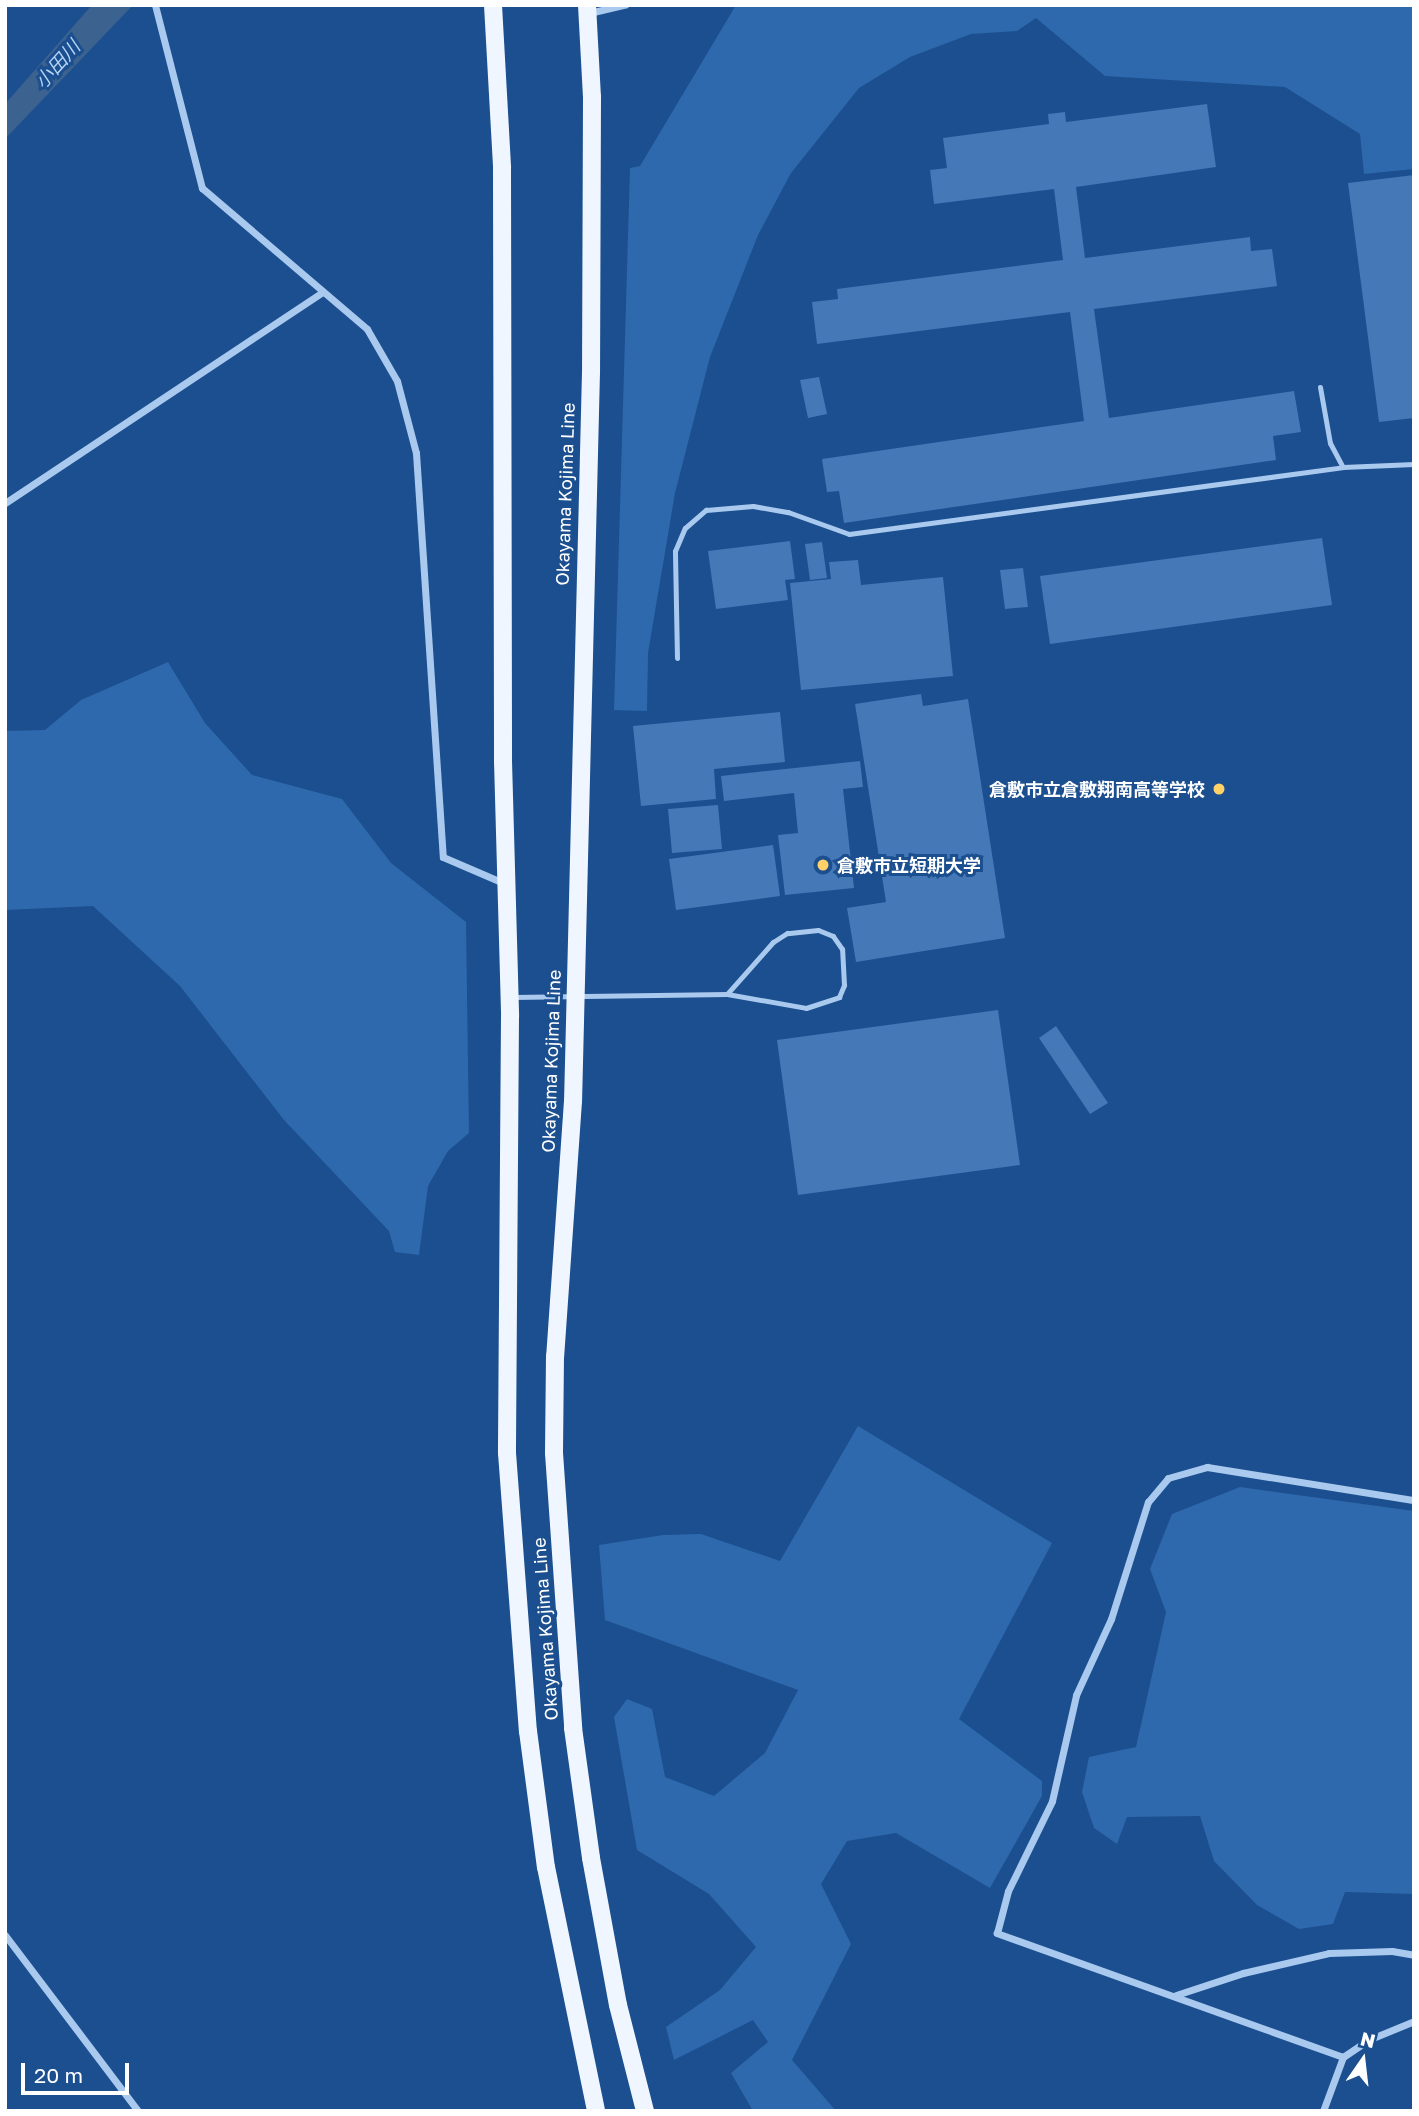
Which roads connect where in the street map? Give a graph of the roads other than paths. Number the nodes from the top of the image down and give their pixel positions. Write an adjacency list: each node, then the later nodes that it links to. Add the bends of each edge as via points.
1 (155, 5): 5 (street, via 202,188)
2 (493, 5): 11 (main road, Okayama Kojima Line, via 502,168)
3 (625, 5): 4 (street)
4 (588, 9): 13 (main road, Okayama Kojima Line, via 591,372)
5 (323, 292): 9 (street); 11 (street, via 367,329 379,349 397,381 416,453 443,857)
6 (1320, 387): 8 (lane, via 1330,443)
7 (1414, 464): 8 (lane)
8 (1343, 467): 10 (lane, via 849,534 788,512 753,506 706,510 685,528 676,551)
9 (5, 503)
10 (677, 658)
11 (507, 884): 14 (main road, Okayama Kojima Line)
12 (727, 994): 12 (lane, via 806,1008 822,1005 839,997 844,985 842,949 833,936 818,930 787,933 773,942); 13 (lane)
13 (575, 996): 14 (lane); 23 (main road, Okayama Kojima Line, via 573,1101 555,1356 554,1453 562,1594 591,1858 618,2005)
14 (509, 997): 22 (main road, Okayama Kojima Line, via 507,1453 518,1608 545,1867)
15 (1414, 1500): 18 (street, via 1207,1466 1168,1478 1148,1502 1111,1619 1076,1695 1052,1801 1008,1891 997,1933)
16 (5, 1935): 21 (street)
17 (1414, 1955): 18 (street, via 1329,1953)
18 (1175, 1995): 20 (street)
19 (1414, 2021): 20 (street, via 1368,2040)
20 (1343, 2057): 24 (street)
21 (138, 2111)
22 (596, 2111)
23 (645, 2111)
24 (1323, 2111)

